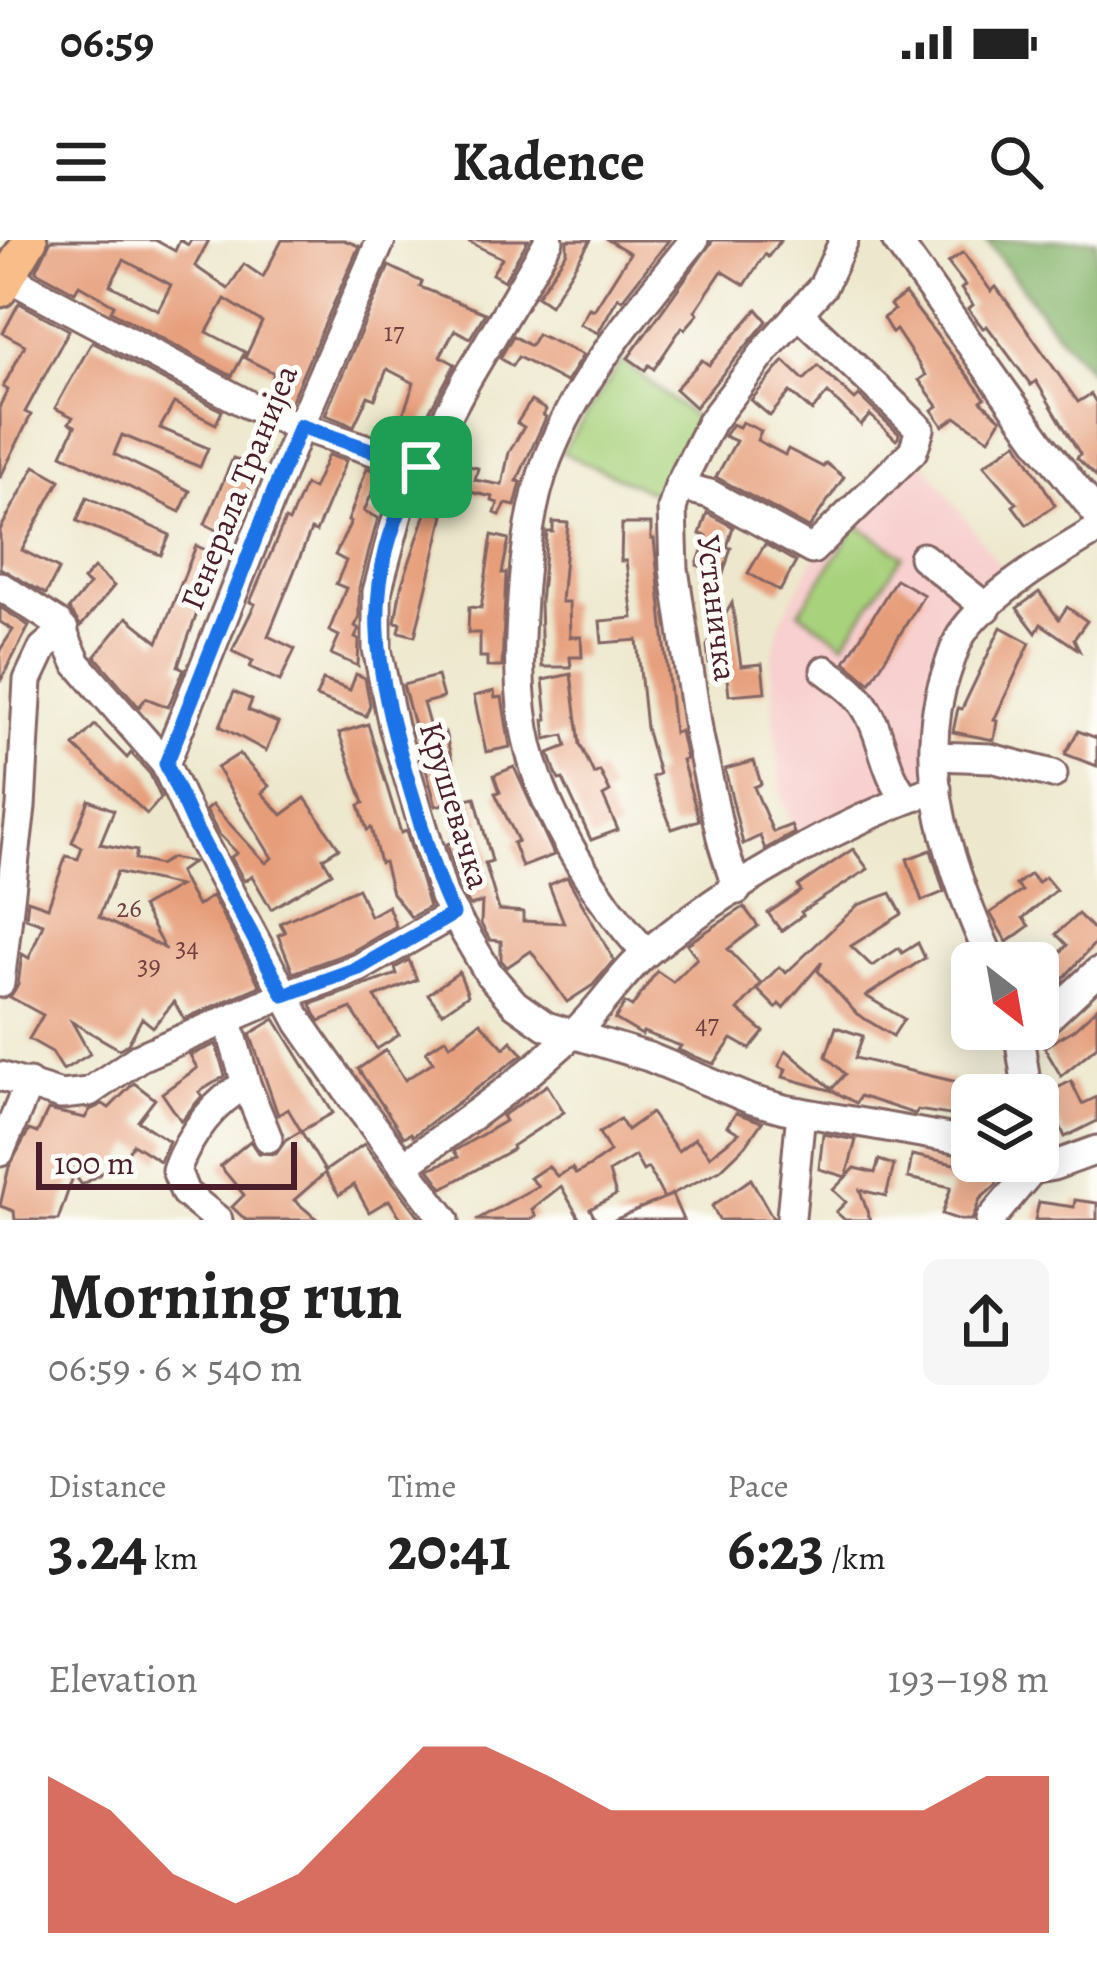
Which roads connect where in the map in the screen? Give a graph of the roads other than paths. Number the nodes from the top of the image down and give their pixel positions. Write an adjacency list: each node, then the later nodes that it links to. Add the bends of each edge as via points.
1 (30, 240): 7 (main road)
2 (380, 240): 9 (street, Генерала Транијеа)
3 (548, 240): 10 (street, Крушевачка)
4 (694, 240): 27 (street, via 635,314 555,440 529,527 521,609 522,700 535,770 594,885)
5 (844, 240): 8 (street, Устаничка, via 823,286)
6 (896, 240): 12 (street)
7 (2, 286): 9 (street)
8 (798, 313): 11 (street, Устаничка, via 725,401); 11 (street, via 920,429 913,451 812,550 710,494)
9 (300, 426): 10 (street); 20 (street, Генерала Транијеа)
10 (421, 467): 25 (street, Крушевачка, via 395,520 375,627 397,743)
11 (679, 486): 24 (street, Устаничка, via 671,531 685,647)
12 (1097, 514)
13 (1097, 530): 16 (street)
14 (923, 557): 16 (street)
15 (0, 586): 17 (street)
16 (987, 608): 19 (street, via 963,631 943,683)
17 (64, 630): 20 (street, via 76,663); 29 (street, via 43,648 28,680)
18 (825, 670): 23 (street, via 869,712)
19 (935, 756): 21 (street, via 991,758); 22 (street)
20 (166, 764): 30 (street)
21 (1053, 775)
22 (937, 788): 23 (street); 26 (street, via 956,872)
23 (908, 799): 24 (street)
24 (737, 890): 27 (street)
25 (453, 914): 30 (street, via 359,968); 33 (street, Крушевачка, via 515,1004)
26 (984, 942)
27 (646, 953): 33 (street)
28 (1097, 972): 31 (street)
29 (0, 983)
30 (284, 995): 32 (street); 43 (street)
31 (1059, 1004)
32 (228, 1021): 35 (street, via 140,1057 89,1092 69,1096); 36 (street)
33 (573, 1034): 37 (street, Крушевачка); 43 (street)
34 (0, 1076): 35 (street)
35 (29, 1083): 41 (street)
36 (246, 1084): 38 (street); 46 (street, via 192,1135 176,1170 185,1192)
37 (801, 1112): 39 (street, Крушевачка); 45 (street)
38 (268, 1138)
39 (951, 1138)
40 (1097, 1150): 42 (street)
41 (0, 1152)
42 (1059, 1164)
43 (403, 1166): 47 (street)
44 (1017, 1182): 48 (street)
45 (790, 1217)
46 (218, 1220)
47 (445, 1220)
48 (990, 1220)

